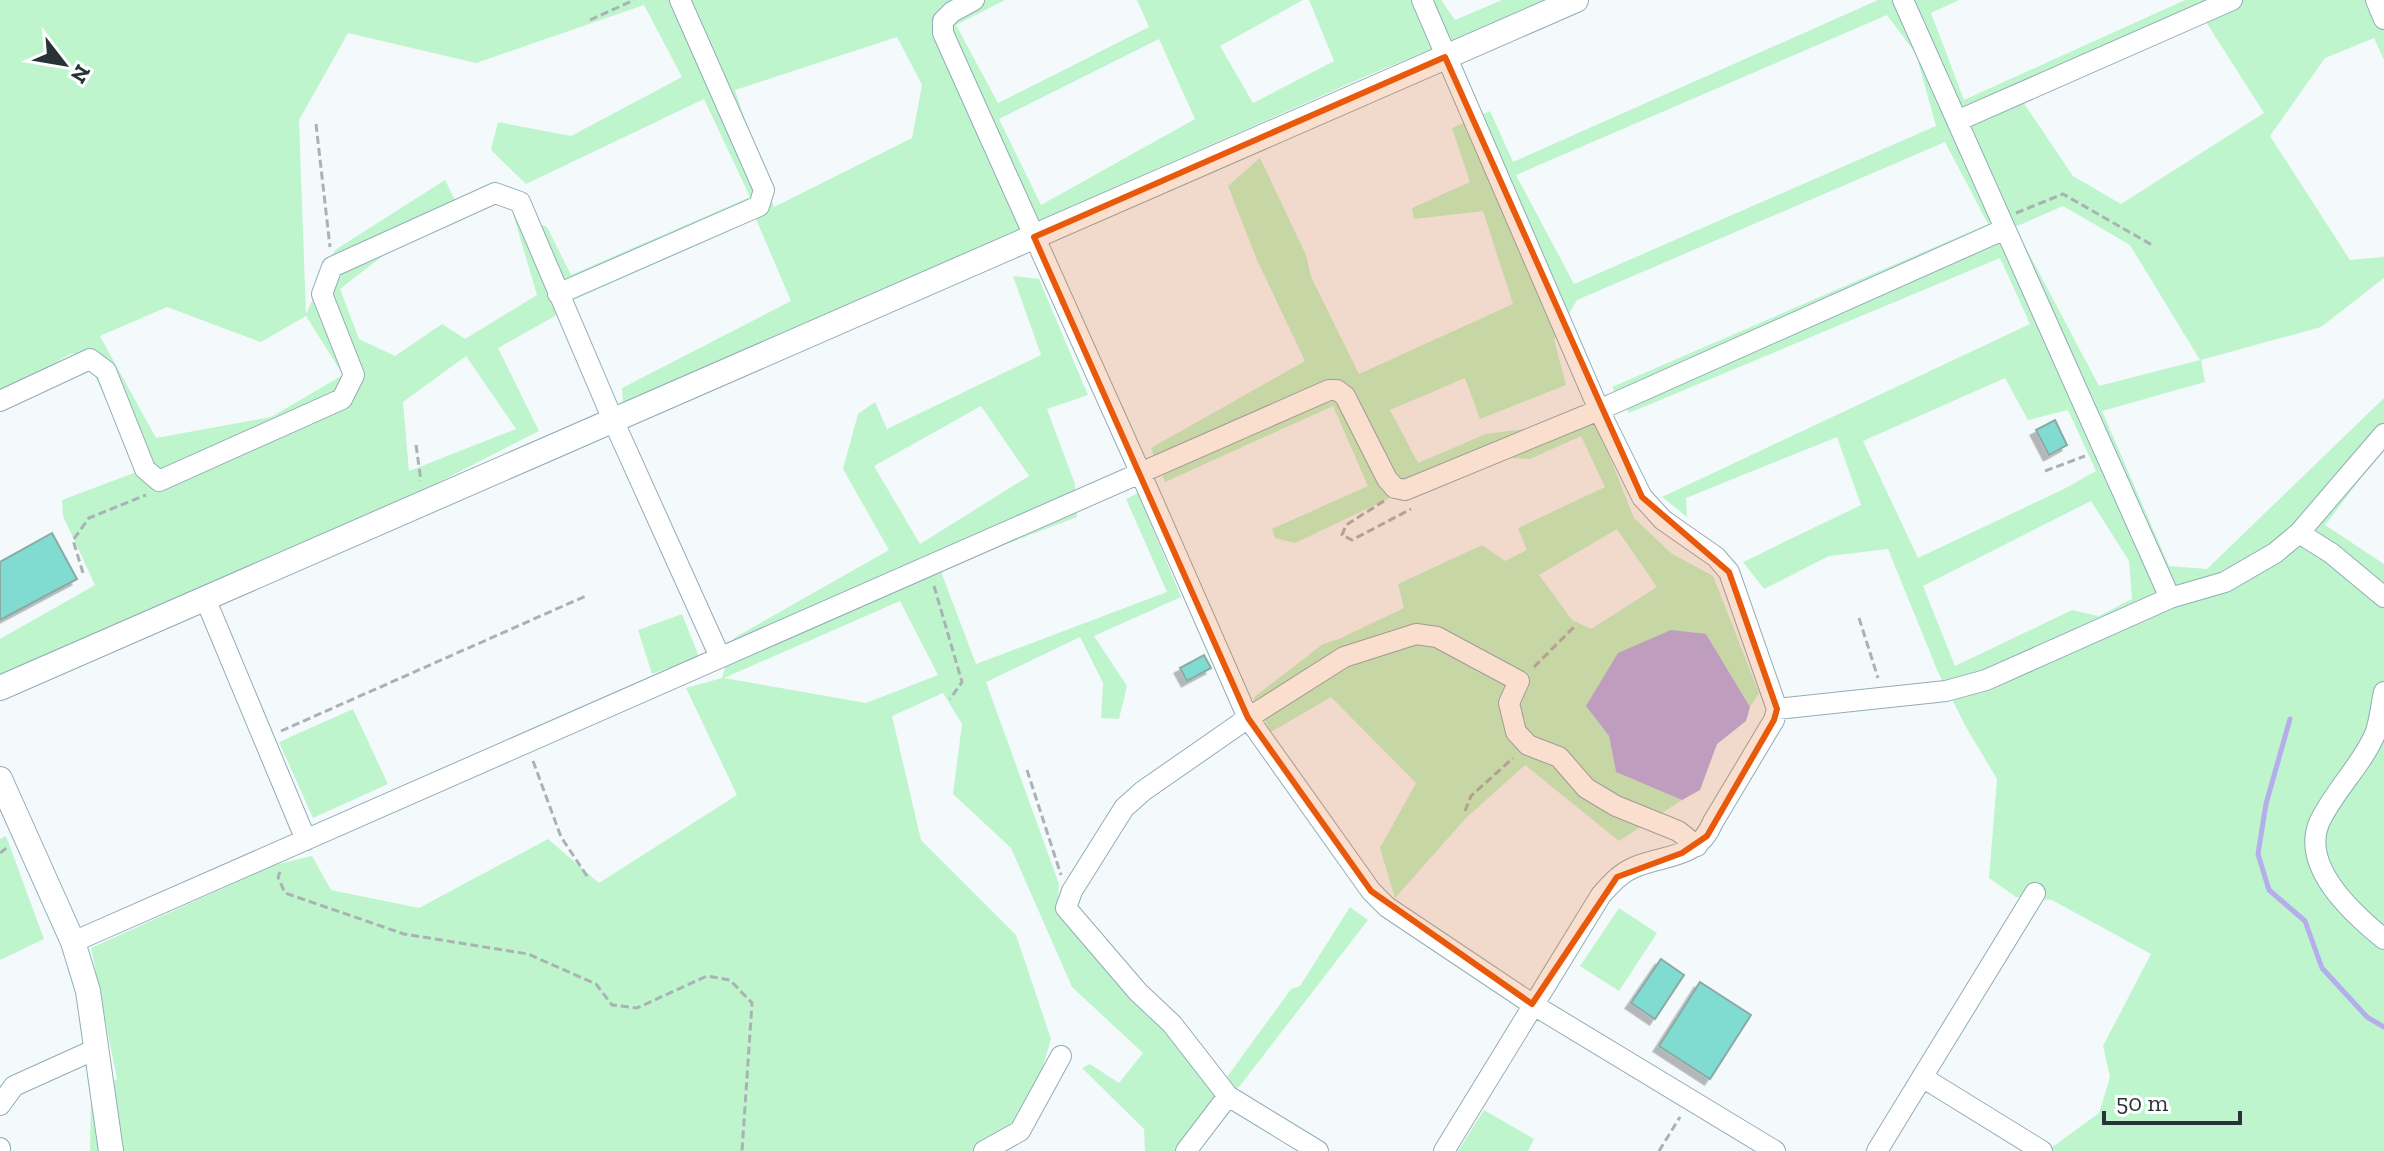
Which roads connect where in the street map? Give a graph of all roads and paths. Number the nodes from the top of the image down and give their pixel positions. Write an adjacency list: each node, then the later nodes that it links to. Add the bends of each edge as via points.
1 (634, 0): 10 (path)
2 (680, 0): 18 (street, via 764,190 759,206)
3 (974, 0): 15 (street, via 943,21 943,33)
4 (1422, 0): 11 (street)
5 (1576, 0): 11 (street)
6 (1903, 0): 12 (street)
7 (2232, 0): 12 (street)
8 (2376, 0): 9 (street)
9 (2384, 19)
10 (590, 20)
11 (1445, 57): 15 (street); 20 (street)
12 (1957, 121): 14 (street)
13 (316, 124): 17 (path)
14 (2005, 229): 16 (path, via 2013,214 2063,194); 20 (street); 24 (street)
15 (1034, 237): 21 (street); 26 (street)
16 (2152, 245)
17 (332, 267): 18 (street, via 495,193 520,202); 27 (street, via 322,294 354,375 342,399)
18 (558, 294): 21 (street)
19 (0, 401): 27 (street, via 90,359 106,371 145,469)
20 (1599, 410): 26 (street, via 1405,490 1387,479 1345,396 1329,390); 44 (street, via 1642,497 1729,572)
21 (613, 420): 28 (street); 38 (street)
22 (2384, 434): 29 (street)
23 (416, 445): 28 (path)
24 (2103, 448): 25 (path); 35 (street)
25 (2045, 471)
26 (1141, 474): 30 (street); 45 (street)
27 (159, 481): 31 (path, via 145,496 89,518 73,540)
28 (424, 503): 34 (street)
29 (2299, 533): 33 (street); 35 (street, via 2225,582)
30 (928, 567): 38 (street); 43 (path, via 962,682)
31 (83, 573)
32 (588, 595): 46 (path)
33 (2384, 597)
34 (205, 598): 40 (street); 46 (street)
35 (2170, 598): 42 (street, via 1986,680 1946,691)
36 (1859, 618): 42 (path)
37 (1575, 626): 39 (path)
38 (720, 657): 47 (street)
39 (1519, 681): 45 (street, via 1437,637 1416,634 1344,657); 48 (street, via 1509,703 1516,732)
40 (0, 688)
41 (2384, 692): 58 (street, via 2375,734 2319,824 2315,846 2326,879 2358,918)
42 (1883, 697): 44 (street)
43 (950, 699)
44 (1777, 709): 53 (street)
45 (1248, 718): 56 (street, via 1124,808); 60 (street, via 1371,891)
46 (264, 739): 52 (street)
47 (526, 743): 52 (street); 55 (path, via 561,837)
48 (1528, 745): 51 (path, via 1471,796); 53 (street, via 1559,757 1586,788 1616,806 1678,831)
49 (1027, 770): 56 (path, via 1060,874)
50 (0, 779): 59 (street)
51 (1465, 811)
52 (306, 840): 59 (street)
53 (1697, 846): 60 (street, via 1617,877)
54 (284, 865): 68 (path, via 278,877 285,893 404,934 528,954 596,984 612,1005 637,1008 707,976 730,980 752,1003)
55 (589, 879)
56 (1072, 891): 64 (street, via 1066,908 1172,1024)
57 (2035, 893): 63 (street)
58 (2384, 939)
59 (73, 942): 61 (street, via 88,991)
60 (1532, 1004): 65 (street); 72 (street)
61 (96, 1049): 66 (street, via 14,1086); 67 (street)
62 (1061, 1056): 69 (street, via 1020,1131)
63 (1922, 1077): 75 (street); 76 (street)
64 (1228, 1096): 70 (street); 71 (street)
65 (1691, 1101): 73 (path); 74 (street)
66 (0, 1105)
67 (111, 1151)
68 (742, 1151)
69 (984, 1151)
70 (1186, 1151)
71 (1318, 1151)
72 (1444, 1151)
73 (1659, 1151)
74 (1775, 1151)
75 (1877, 1151)
76 (2042, 1151)

